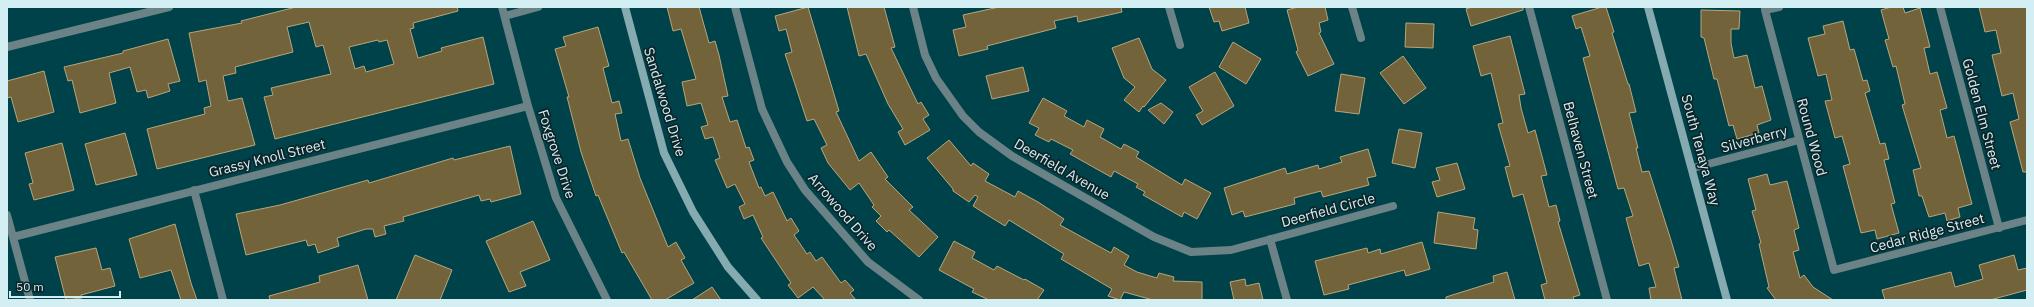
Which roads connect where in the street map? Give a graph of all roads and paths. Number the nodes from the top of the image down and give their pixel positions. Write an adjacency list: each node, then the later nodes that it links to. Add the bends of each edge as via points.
1 (169, 7): 16 (street)
2 (502, 7): 13 (street, Foxgrove Drive)
3 (538, 7): 13 (street)
4 (625, 7): 31 (street, Sandalwood Drive, via 664,152 697,218 728,267)
5 (735, 7): 32 (street, Arrowood Drive, via 762,109 790,168 805,190 868,262)
6 (913, 7): 26 (street, Deerfield Avenue, via 925,55 936,78 963,116 978,132 1012,156 1154,237 1187,250 1231,250)
7 (1169, 7): 15 (street)
8 (1352, 7): 14 (street)
9 (1529, 7): 34 (street, Belhaven Street)
10 (1648, 7): 19 (street, South Tenaya Way)
11 (1778, 7): 18 (street, Round Wood, via 1765,10)
12 (1940, 7): 24 (street, Golden Elm Street)
13 (505, 16): 17 (street, Foxgrove Drive)
14 (1361, 38)
15 (1180, 45)
16 (7, 47)
17 (528, 106): 20 (street, Grassy Knoll Street); 30 (street, Foxgrove Drive, via 556,198)
18 (1799, 140): 19 (street, Silverberry); 27 (street, Round Wood)
19 (1693, 168): 35 (street, South Tenaya Way)
20 (194, 190): 25 (street, Grassy Knoll Street); 29 (street)
21 (1393, 206): 26 (street, Deerfield Circle)
22 (7, 215): 25 (street)
23 (2027, 220): 24 (street, Cedar Ridge Street)
24 (1999, 228): 27 (street, Cedar Ridge Street)
25 (13, 238): 28 (street)
26 (1270, 239): 33 (street)
27 (1834, 270)
28 (30, 300)
29 (224, 300)
30 (608, 300)
31 (757, 300)
32 (919, 300)
33 (1287, 300)
34 (1607, 300)
35 (1727, 300)

